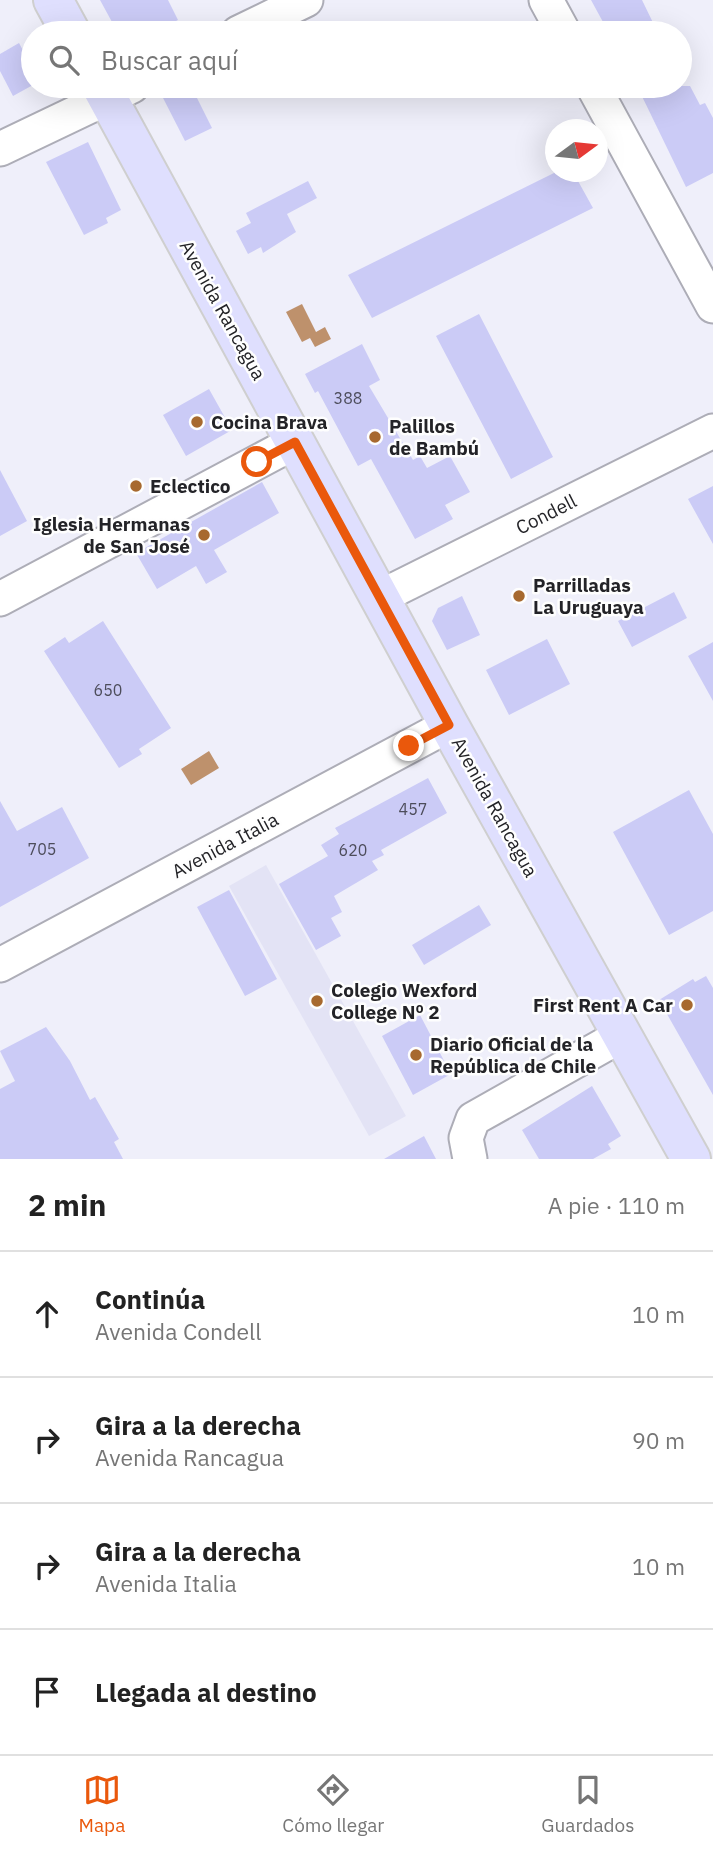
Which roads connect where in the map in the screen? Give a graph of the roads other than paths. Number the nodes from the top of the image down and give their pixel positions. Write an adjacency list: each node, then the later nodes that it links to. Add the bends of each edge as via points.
1 (52, 0): 4 (main road)
2 (306, 0): 5 (street)
3 (546, 0): 6 (street)
4 (64, 21)
5 (263, 21)
6 (557, 21)
7 (98, 98): 10 (street)
8 (117, 98): 13 (main road, Avenida Rancagua)
9 (600, 98): 11 (street)
10 (0, 149)
11 (713, 306)
12 (713, 431): 14 (street, Condell)
13 (295, 442): 14 (main road, Avenida Rancagua); 15 (street)
14 (380, 597): 16 (main road, Avenida Rancagua)
15 (0, 599)
16 (449, 725): 17 (street, Avenida Italia); 18 (main road, Avenida Rancagua)
17 (0, 965)
18 (622, 1035): 19 (street, via 473,1119 466,1138); 20 (main road, Avenida Rancagua)
19 (470, 1159)
20 (691, 1159)

